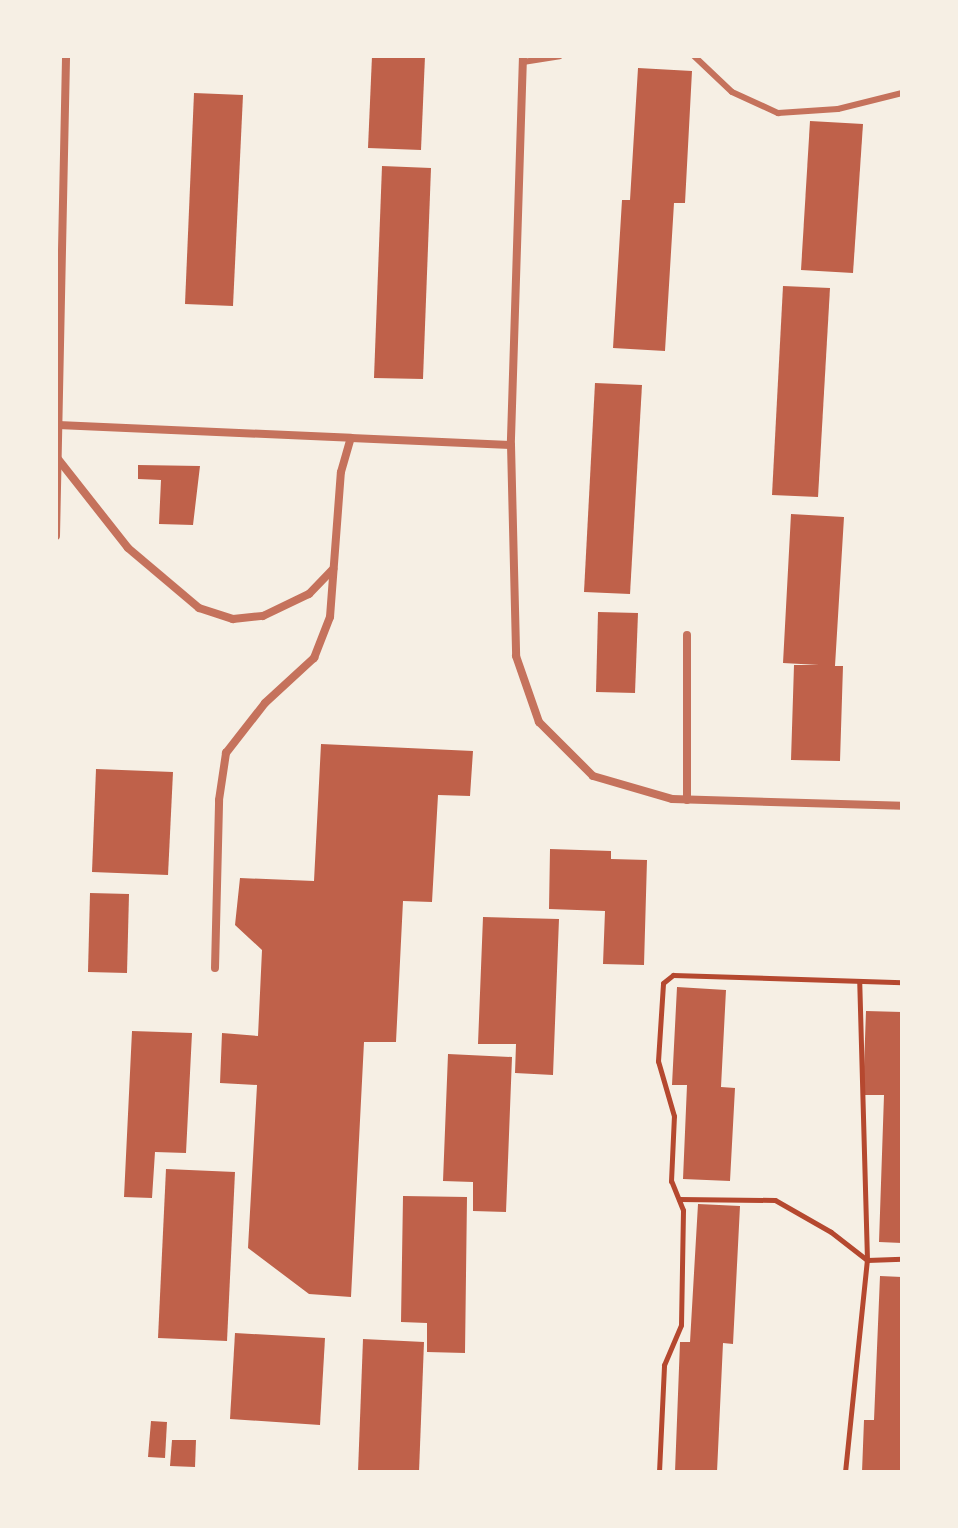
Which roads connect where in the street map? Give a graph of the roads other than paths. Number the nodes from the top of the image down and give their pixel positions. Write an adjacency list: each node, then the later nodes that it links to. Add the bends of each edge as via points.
1 (66, 56): 6 (street)
2 (560, 56): 4 (lane)
3 (694, 56): 5 (lane, via 732,92 778,113 838,109)
4 (523, 59): 8 (street)
5 (902, 93)
6 (58, 425): 7 (street); 9 (street)
7 (351, 438): 8 (street); 11 (street, via 341,472)
8 (511, 445): 13 (street, via 516,656 539,722 593,776)
9 (58, 458): 10 (street); 11 (street, via 128,548 199,608 233,619 263,616 309,594)
10 (56, 536)
11 (333, 568): 15 (street, via 330,617 314,658 265,703 226,753 219,800)
12 (687, 635): 13 (street)
13 (687, 800): 14 (street)
14 (902, 806)
15 (215, 968)

